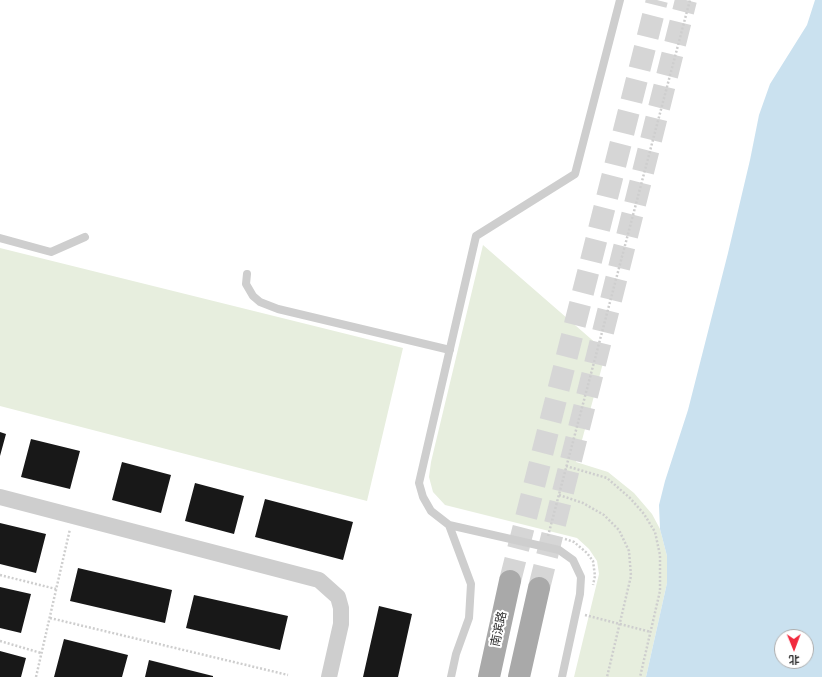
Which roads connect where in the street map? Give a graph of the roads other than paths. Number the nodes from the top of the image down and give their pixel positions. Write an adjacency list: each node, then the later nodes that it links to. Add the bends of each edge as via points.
1 (620, 0): 5 (lane, via 575,174 476,236)
2 (85, 237): 3 (lane, via 52,252)
3 (0, 238)
4 (247, 274): 5 (lane, via 246,284 253,296 260,302 278,309)
5 (450, 350): 7 (lane, via 419,483 431,511)
6 (0, 497): 10 (street, via 319,580 338,597 341,608 341,624)
7 (449, 525): 11 (lane, via 471,584 469,618); 14 (lane, via 545,546 559,550 573,560 581,577)
8 (510, 581): 12 (main road, 南滨路)
9 (538, 588): 13 (main road)
10 (329, 677)
11 (451, 677)
12 (488, 677)
13 (520, 677)
14 (562, 677)

